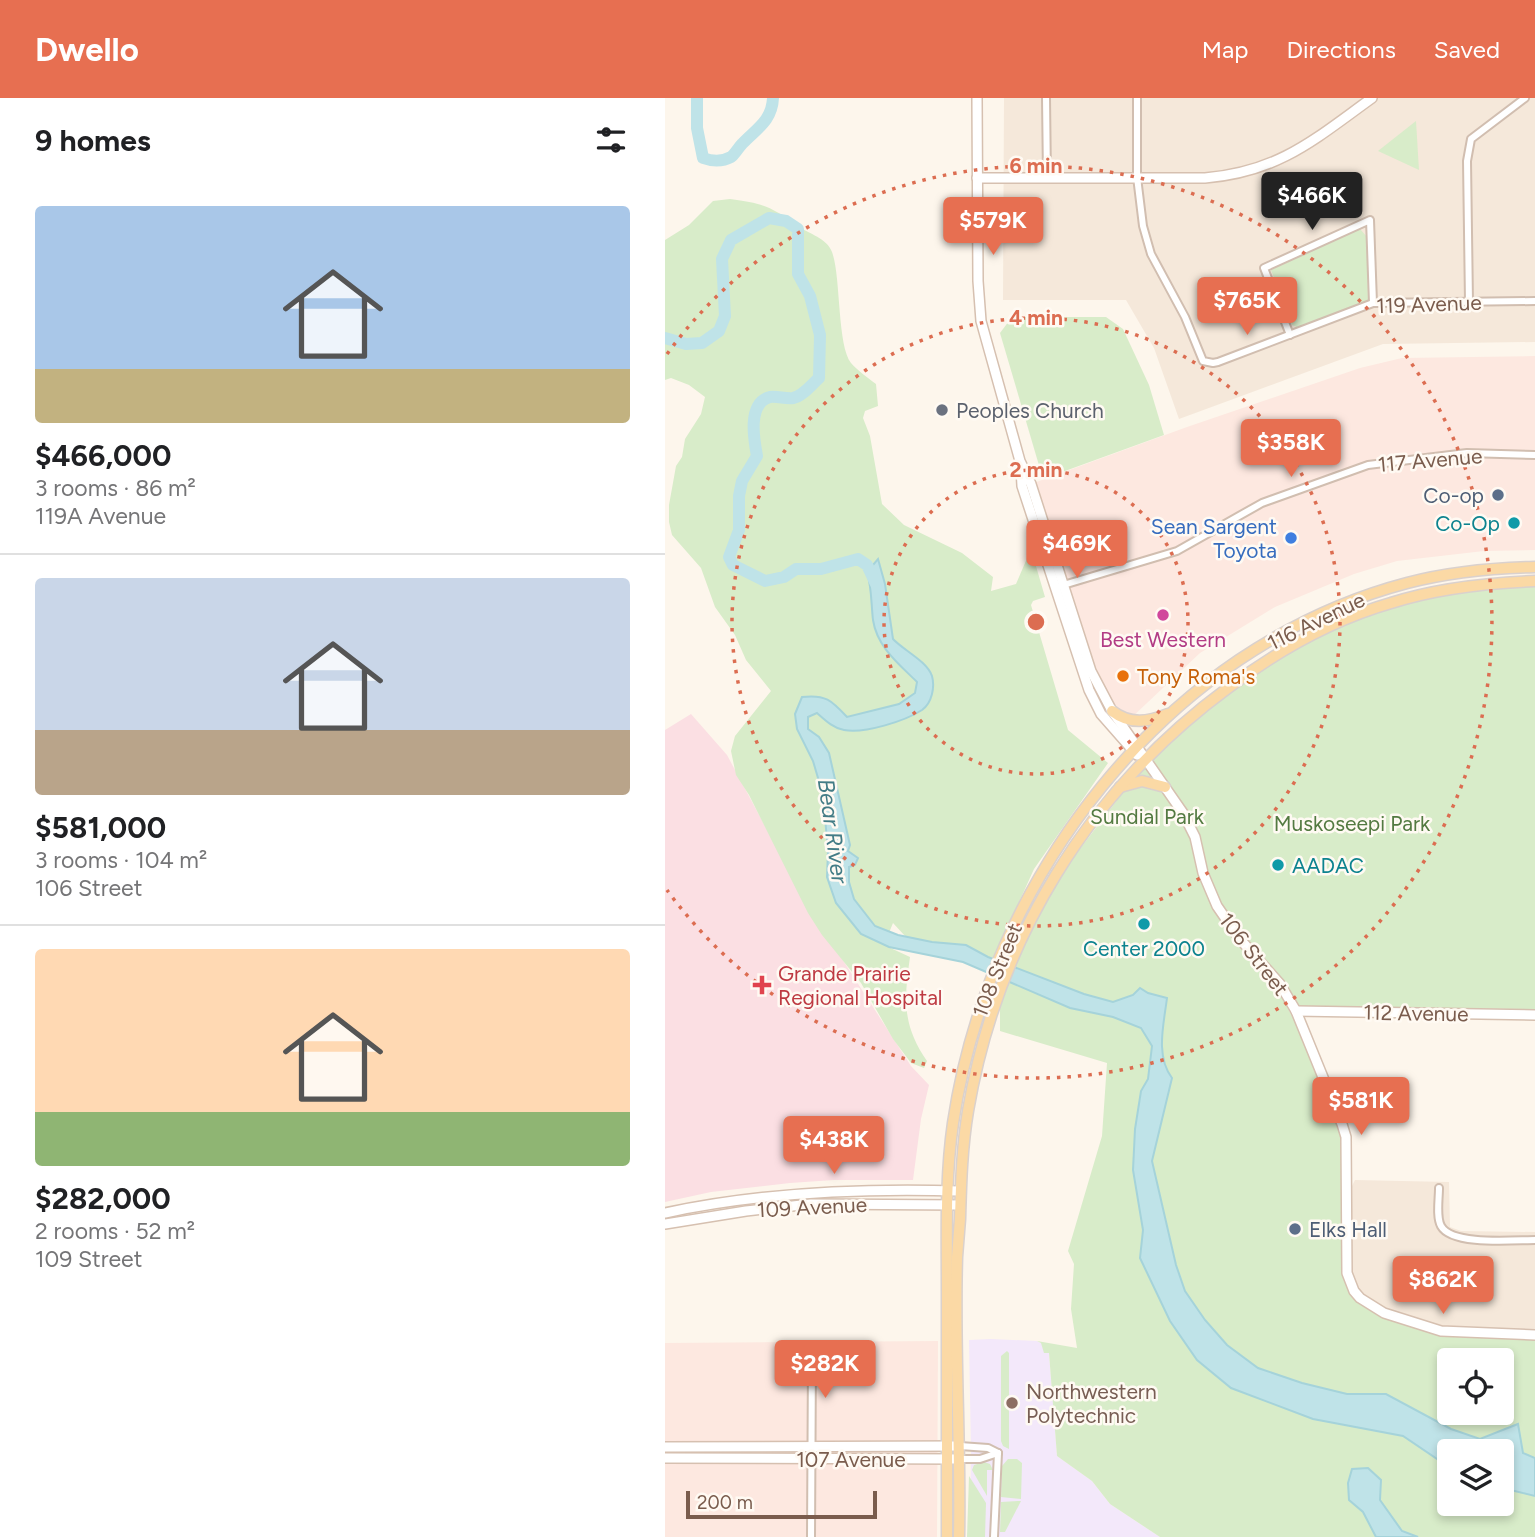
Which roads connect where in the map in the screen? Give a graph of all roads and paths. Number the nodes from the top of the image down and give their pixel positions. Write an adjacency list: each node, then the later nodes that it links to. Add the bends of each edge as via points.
1 (977, 98): 7 (street)
2 (1046, 98): 8 (street)
3 (1137, 98): 6 (street)
4 (1371, 98): 6 (street, via 1304,147 1263,167 1214,177)
5 (1525, 98): 10 (street, via 1471,139 1467,161)
6 (1137, 177): 8 (street); 12 (street, 119 Avenue, via 1151,254 1203,361 1218,362)
7 (977, 178): 8 (street); 16 (street, via 981,321)
8 (1047, 178)
9 (1535, 301): 10 (street, 119 Avenue)
10 (1469, 302): 11 (street, 119 Avenue)
11 (1373, 303): 12 (street, 119 Avenue); 12 (street, via 1370,220 1264,268)
12 (1290, 335)
13 (1535, 455): 16 (street, 117 Avenue, via 1467,453 1368,465 1262,503 1177,551)
14 (1535, 567): 17 (main road, 116 Avenue, via 1451,573 1361,597 1271,641)
15 (1535, 581): 20 (main road, 116 Avenue, via 1415,596 1321,630 1238,680)
16 (1059, 587): 18 (street, via 1091,671); 19 (street, via 1089,690 1101,714)
17 (1178, 709): 18 (main road, via 1143,722); 19 (main road, 116 Avenue)
18 (1112, 711): 19 (street)
19 (1135, 749): 20 (street, 106 Street); 26 (main road, 108 Street, via 1060,843 1030,894 987,987 957,1102)
20 (1144, 760): 21 (street, 106 Street); 22 (main road, 108 Street)
21 (1165, 787): 22 (main road, via 1142,782); 23 (street, 106 Street, via 1195,837 1217,906)
22 (1116, 789): 27 (main road, 108 Street, via 1066,857 1033,915 999,992 976,1070)
23 (1296, 1011): 24 (street, 112 Avenue); 33 (street, 106 Street, via 1346,1137 1347,1273 1354,1291 1370,1306 1434,1329)
24 (1535, 1015)
25 (1439, 1188): 32 (street, via 1440,1223 1446,1233 1461,1239)
26 (947, 1191): 27 (street, 109 Avenue); 28 (main road, 108 Street); 30 (street, 109 Avenue, via 791,1194)
27 (960, 1191): 29 (main road, 108 Street)
28 (947, 1204): 29 (street, 109 Avenue); 31 (street, 109 Avenue, via 811,1204); 36 (main road, 108 Street)
29 (960, 1205): 37 (main road, 108 Street)
30 (665, 1213)
31 (665, 1224)
32 (1535, 1240)
33 (1535, 1335)
34 (812, 1355): 35 (street)
35 (812, 1446): 36 (street, 107 Avenue); 38 (street, 107 Avenue); 41 (street)
36 (947, 1446): 37 (street, 107 Avenue); 42 (main road, 108 Street)
37 (960, 1446): 39 (street); 43 (main road, 108 Street)
38 (665, 1449)
39 (997, 1453): 43 (street, 107 Avenue); 47 (street)
40 (665, 1458): 41 (street, 107 Avenue)
41 (812, 1458): 42 (street, 107 Avenue); 44 (street)
42 (947, 1459): 43 (street, 107 Avenue); 45 (main road, 108 Street)
43 (960, 1459): 46 (main road, 108 Street)
44 (811, 1537)
45 (947, 1537)
46 (959, 1537)
47 (994, 1537)

